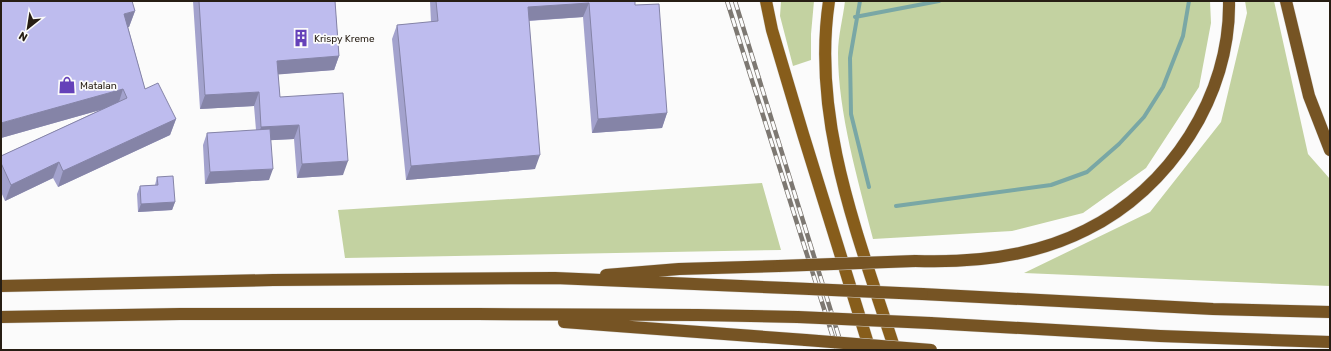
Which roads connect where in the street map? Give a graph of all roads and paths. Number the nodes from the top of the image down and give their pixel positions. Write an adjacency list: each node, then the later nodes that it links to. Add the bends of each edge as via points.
1 (766, 1): 12 (highway, via 772,30)
2 (828, 1): 13 (highway, via 825,86 834,147)
3 (1229, 1): 6 (highway, bridge, via 1228,31 1217,78 1194,129 1172,160 1128,205 1062,241 1012,254 973,258 679,269)
4 (1286, 1): 5 (highway, via 1309,96)
5 (1330, 150)
6 (555, 278): 7 (highway, via 273,280); 8 (highway, bridge)
7 (1, 286)
8 (1330, 312)
9 (477, 314): 10 (highway); 11 (highway, bridge, via 798,317); 14 (highway, bridge)
10 (1, 317)
11 (1330, 342)
12 (870, 350)
13 (895, 350)
14 (932, 350)

